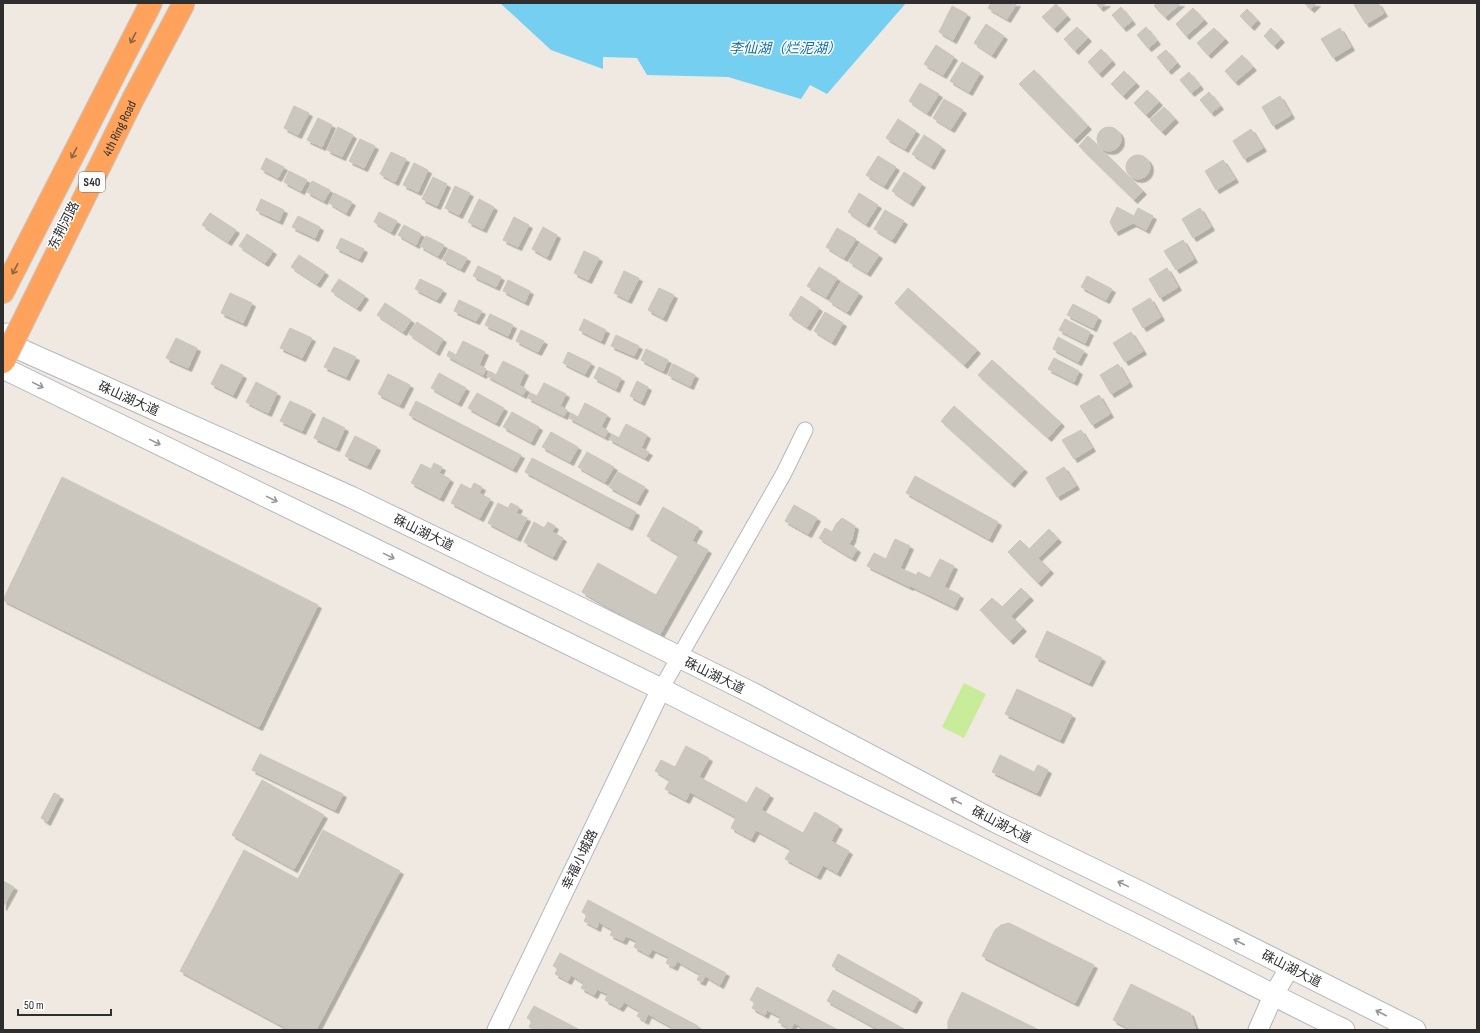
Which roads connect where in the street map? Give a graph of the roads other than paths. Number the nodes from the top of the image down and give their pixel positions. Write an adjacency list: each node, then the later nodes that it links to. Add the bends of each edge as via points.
1 (151, 3): 4 (highway, S40, one-way to 4)
2 (178, 3): 5 (main road, 东荆河路)
3 (184, 3): 6 (highway, 4th Ring Road / S40, bridge, via 129,106)
4 (3, 292)
5 (3, 341): 9 (main road, 硃山湖大道, via 351,497)
6 (3, 362)
7 (3, 368): 10 (main road, 硃山湖大道, one-way to 10)
8 (805, 430): 9 (street, via 784,473)
9 (679, 657): 10 (street); 11 (main road, 硃山湖大道, one-way to 9, via 996,822)
10 (661, 688): 12 (main road, 硃山湖大道); 13 (street, 幸福小城路)
11 (1290, 967): 12 (street); 16 (main road, 硃山湖大道, one-way to 11)
12 (1273, 996): 14 (street); 15 (main road, 硃山湖大道)
13 (497, 1030)
14 (1258, 1030)
15 (1344, 1030)
16 (1416, 1030)

